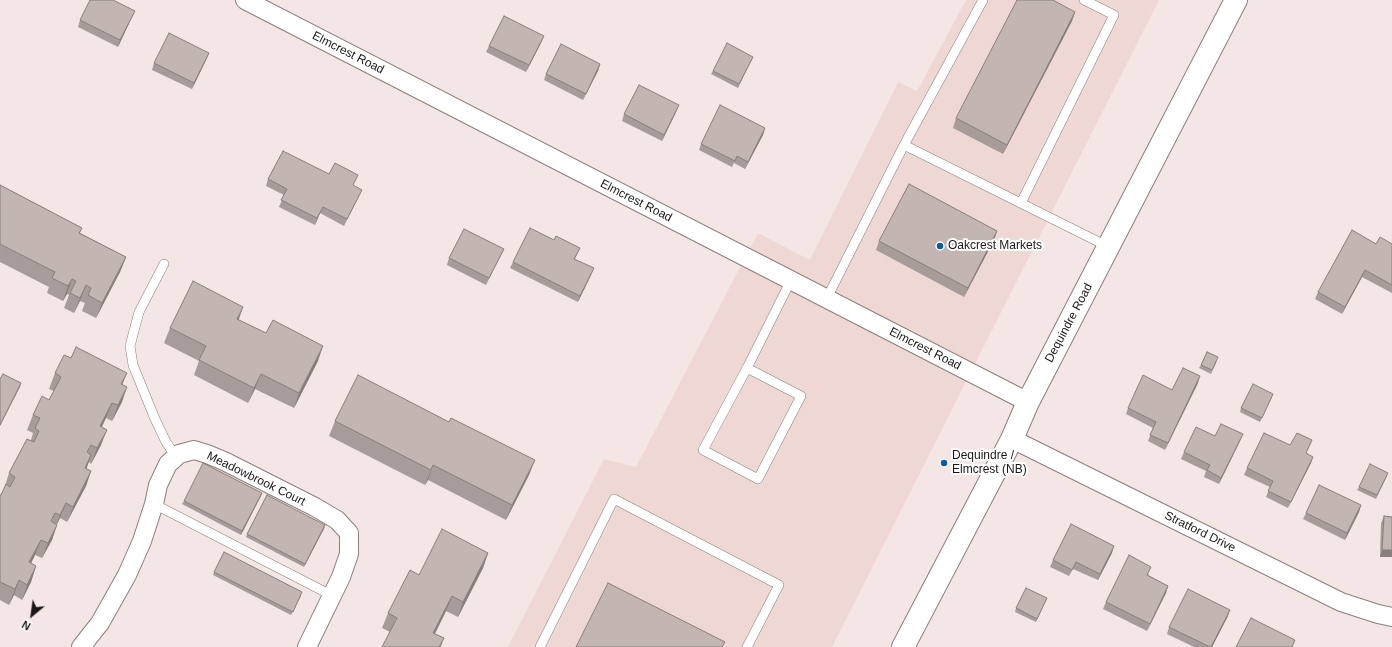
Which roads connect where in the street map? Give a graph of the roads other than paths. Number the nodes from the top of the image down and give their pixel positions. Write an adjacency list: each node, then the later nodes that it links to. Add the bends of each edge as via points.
1 (245, 0): 9 (street, Elmcrest Road)
2 (984, 0): 5 (lane)
3 (1084, 0): 6 (lane, via 1114,15)
4 (1236, 0): 7 (main road, Dequindre Road)
5 (904, 145): 6 (lane); 10 (lane)
6 (1021, 203): 7 (lane)
7 (1109, 247): 12 (main road, Dequindre Road)
8 (164, 264): 14 (lane, via 139,312 130,346 133,366 155,419)
9 (791, 280): 10 (street, Elmcrest Road); 11 (lane)
10 (827, 298): 12 (street, Elmcrest Road)
11 (747, 368): 11 (lane, via 703,450 758,479 801,396)
12 (1028, 402): 13 (main road, Dequindre Road)
13 (1012, 439): 17 (street, Stratford Drive, via 1341,602); 22 (main road, Dequindre Road)
14 (176, 456): 15 (street, via 162,476); 16 (street, Meadowbrook Court, via 194,450 207,454 337,520 349,533 349,554)
15 (154, 504): 16 (lane); 18 (street, via 127,575 100,623)
16 (331, 595): 19 (street, Meadowbrook Court)
17 (1392, 617)
18 (81, 647)
19 (307, 647)
20 (540, 647): 21 (lane, via 614,499 779,585)
21 (747, 647)
22 (903, 647)

